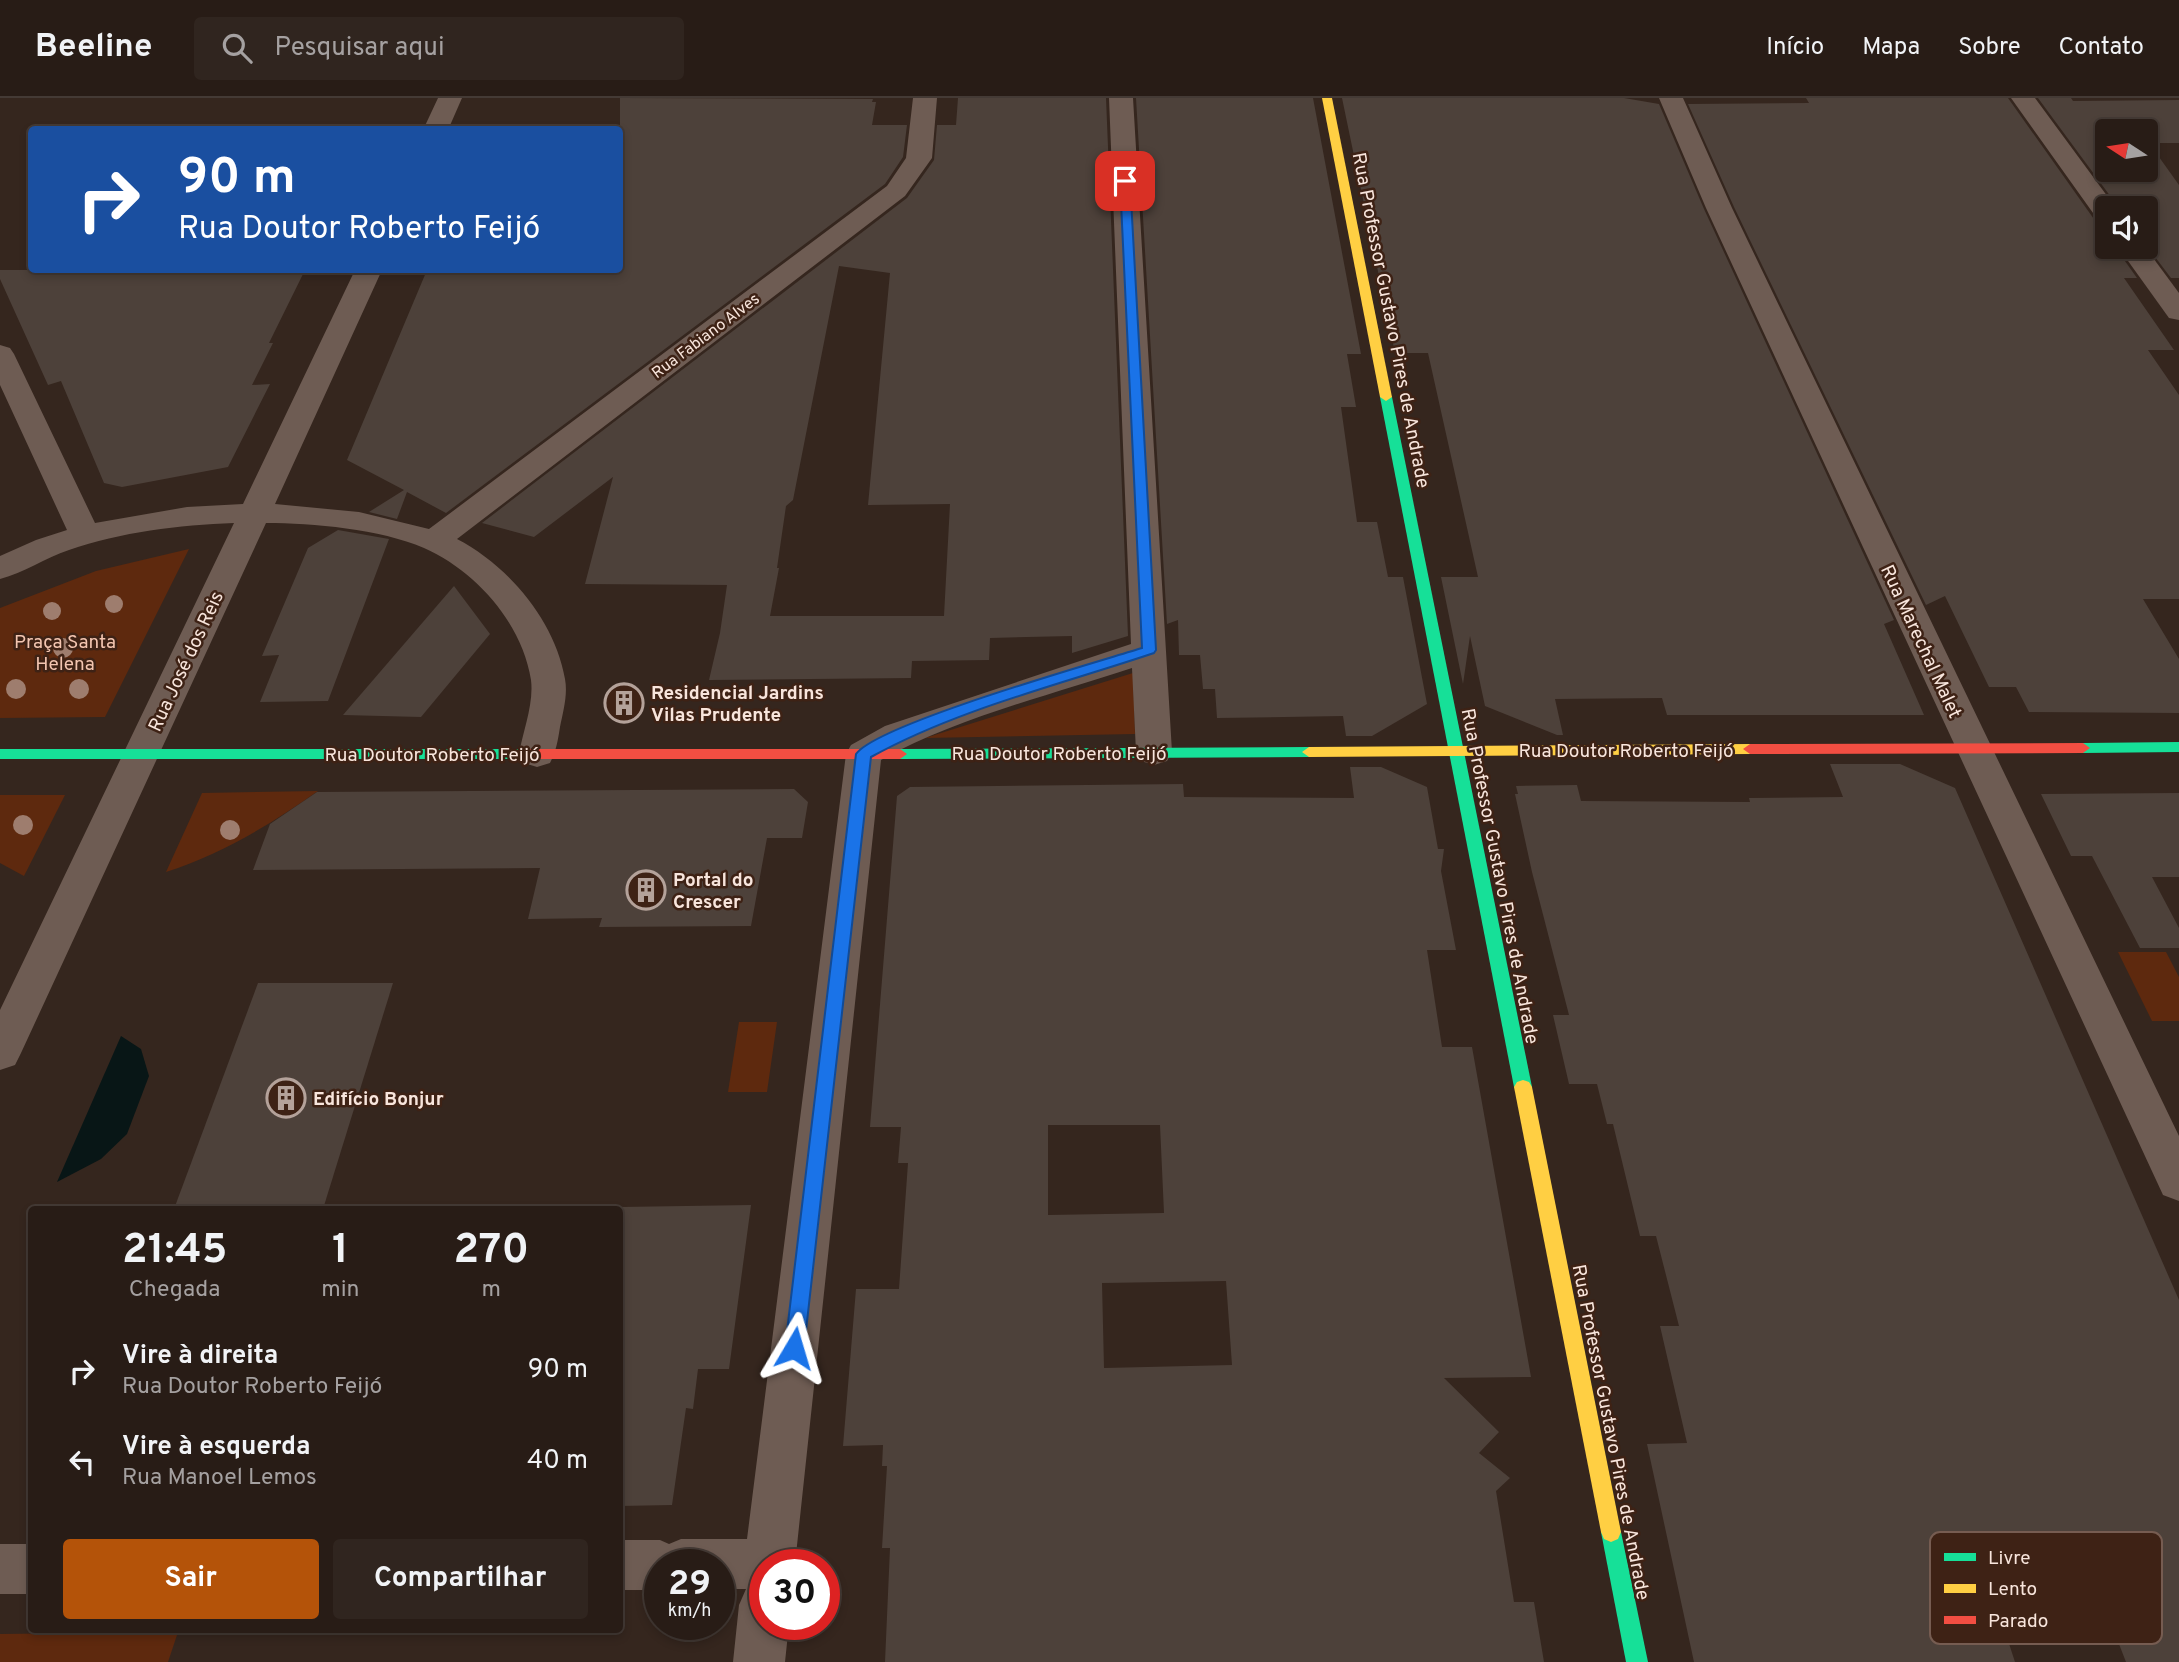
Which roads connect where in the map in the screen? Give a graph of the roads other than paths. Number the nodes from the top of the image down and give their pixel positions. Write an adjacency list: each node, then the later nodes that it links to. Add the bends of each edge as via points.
1 (450, 98): 7 (street)
2 (925, 98): 15 (street, Rua Fabiano Alves, via 919,158 896,191)
3 (1121, 98): 17 (street)
4 (1327, 98): 19 (street, Rua Professor Gustavo Pires de Andrade)
5 (1671, 98): 20 (street, Rua Marechal Malet, via 1718,208)
6 (2023, 98): 8 (street)
7 (437, 126)
8 (2095, 197)
9 (2140, 259): 11 (street)
10 (368, 273): 13 (street, Rua José dos Reis)
11 (2179, 313)
12 (0, 354): 14 (street)
13 (254, 513): 14 (street, via 176,518); 15 (street, via 320,515); 22 (street, Rua José dos Reis)
14 (85, 535): 16 (street, via 60,541)
15 (434, 541): 24 (street, via 466,559 508,595 536,640 549,683)
16 (0, 569)
17 (1149, 650): 21 (street); 25 (street, Rua Doutor Roberto Feijó, via 934,721)
18 (2179, 747): 20 (street, Rua Doutor Roberto Feijó)
19 (1455, 749): 20 (street, Rua Doutor Roberto Feijó); 21 (street, Rua Doutor Roberto Feijó); 35 (street, Rua Professor Gustavo Pires de Andrade)
20 (1973, 750): 27 (street, Rua Marechal Malet)
21 (1154, 752): 25 (street, Rua Doutor Roberto Feijó)
22 (141, 753): 23 (street, Rua Doutor Roberto Feijó); 24 (street, Rua Doutor Roberto Feijó); 26 (street, Rua José dos Reis)
23 (0, 754)
24 (537, 754): 25 (street, Rua Doutor Roberto Feijó)
25 (863, 754): 28 (street)
26 (0, 1054)
27 (2179, 1182)
28 (771, 1549)
29 (623, 1565): 30 (street)
30 (644, 1565)
31 (0, 1569): 32 (street)
32 (28, 1569)
33 (761, 1640): 34 (street)
34 (759, 1662)
35 (1636, 1662)

